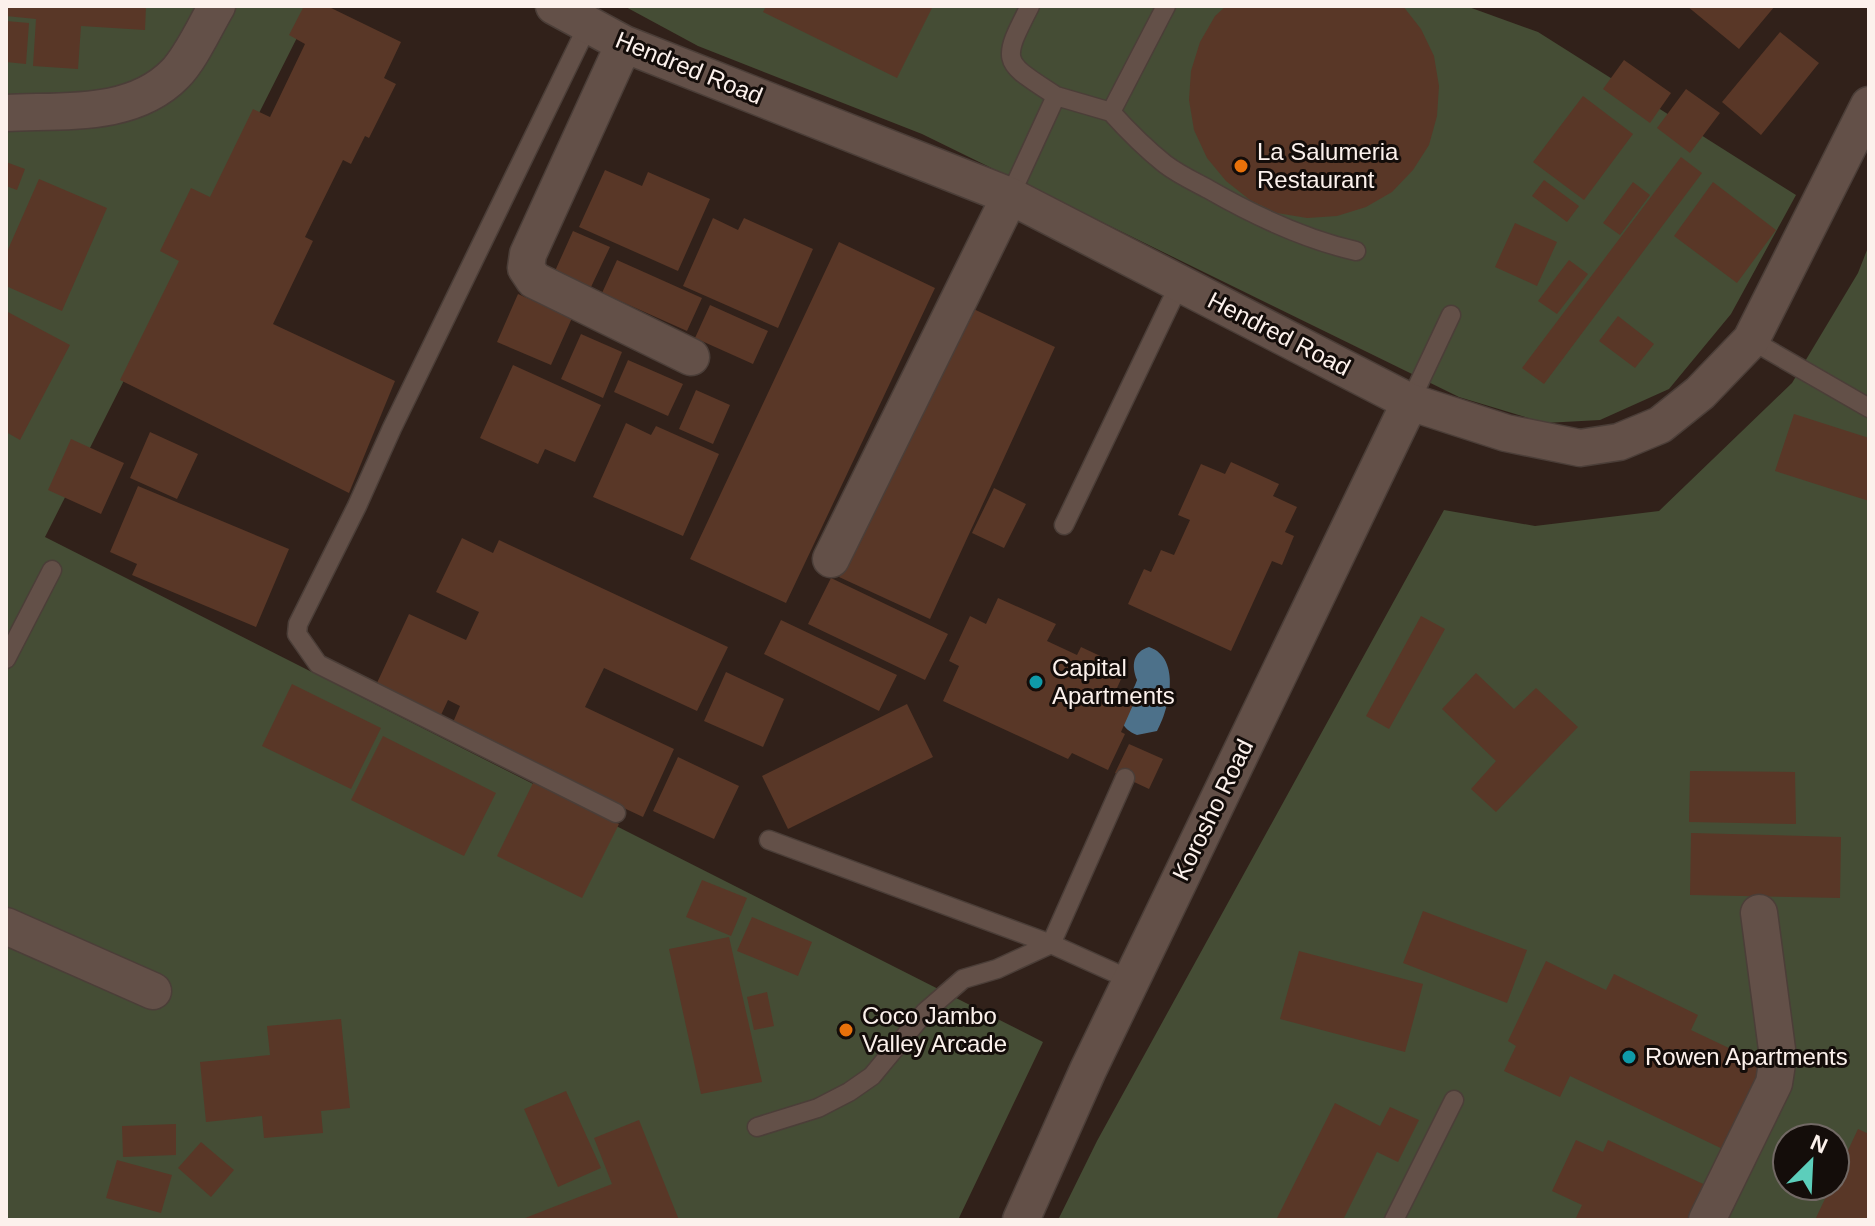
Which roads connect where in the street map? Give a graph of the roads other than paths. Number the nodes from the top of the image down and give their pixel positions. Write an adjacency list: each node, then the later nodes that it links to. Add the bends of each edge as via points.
1 (217, 6): 10 (street, via 177,73 151,95 117,107)
2 (554, 6): 5 (street, Hendred Road)
3 (1030, 6): 7 (lane, via 1010,44 1009,59)
4 (1166, 6): 9 (lane)
5 (588, 25): 6 (street, Hendred Road); 24 (lane, via 297,634 325,668)
6 (624, 44): 11 (street, Hendred Road); 16 (street, via 526,268 534,280)
7 (1056, 96): 9 (lane); 11 (lane)
8 (1869, 105): 15 (street, Hendred Road)
9 (1111, 112): 12 (lane, via 1168,166 1224,198 1285,229)
10 (6, 113)
11 (1010, 196): 13 (street, Hendred Road); 20 (street)
12 (1356, 251)
13 (1180, 283): 17 (street, Hendred Road); 19 (lane)
14 (1451, 315): 17 (lane)
15 (1751, 340): 17 (street, Hendred Road, via 1660,425 1619,442 1580,448 1506,433); 18 (lane)
16 (691, 357)
17 (1410, 402): 29 (street, Korosho Road)
18 (1869, 408)
19 (1064, 525)
20 (831, 559)
21 (52, 570): 22 (lane)
22 (6, 659)
23 (1125, 778): 28 (lane)
24 (616, 813)
25 (769, 840): 28 (lane)
26 (1759, 913): 35 (street, via 1778,1057 1774,1083)
27 (6, 926): 30 (street)
28 (1051, 944): 29 (lane); 32 (lane, via 963,979 925,1012 872,1076 849,1092)
29 (1131, 980): 33 (street, Korosho Road, via 1088,1070)
30 (153, 991)
31 (1454, 1100): 34 (lane)
32 (757, 1127)
33 (1030, 1217)
34 (1394, 1220)
35 (1707, 1220)

